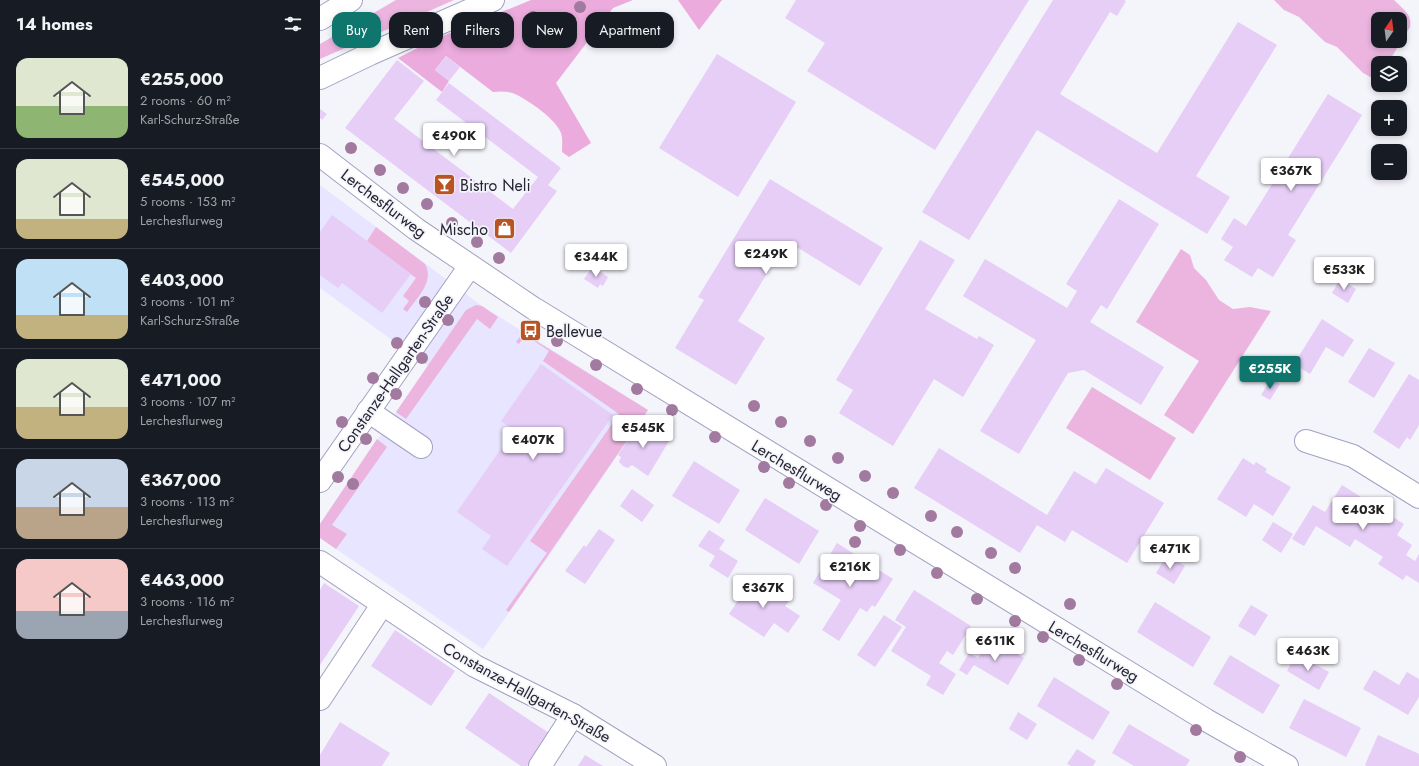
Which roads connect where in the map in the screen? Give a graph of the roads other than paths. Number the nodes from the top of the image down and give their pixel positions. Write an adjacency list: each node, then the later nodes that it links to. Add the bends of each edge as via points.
1 (351, 0): 3 (street)
2 (493, 0): 4 (street)
3 (320, 19)
4 (320, 78)
5 (320, 155): 6 (street, Lerchesflurweg, via 416,229)
6 (470, 266): 7 (street, Constanze-Hallgarten-Straße); 18 (street, Lerchesflurweg, via 578,336 1206,720)
7 (368, 411): 9 (street); 10 (street, Constanze-Hallgarten-Straße)
8 (1306, 441): 11 (street, via 1353,456)
9 (421, 447)
10 (320, 481)
11 (1419, 497)
12 (320, 562): 13 (street, Constanze-Hallgarten-Straße)
13 (382, 605): 14 (street); 15 (street, Constanze-Hallgarten-Straße, via 475,666)
14 (320, 699)
15 (573, 715): 16 (street); 17 (street, Constanze-Hallgarten-Straße)
16 (540, 766)
17 (656, 766)
18 (1287, 766)

